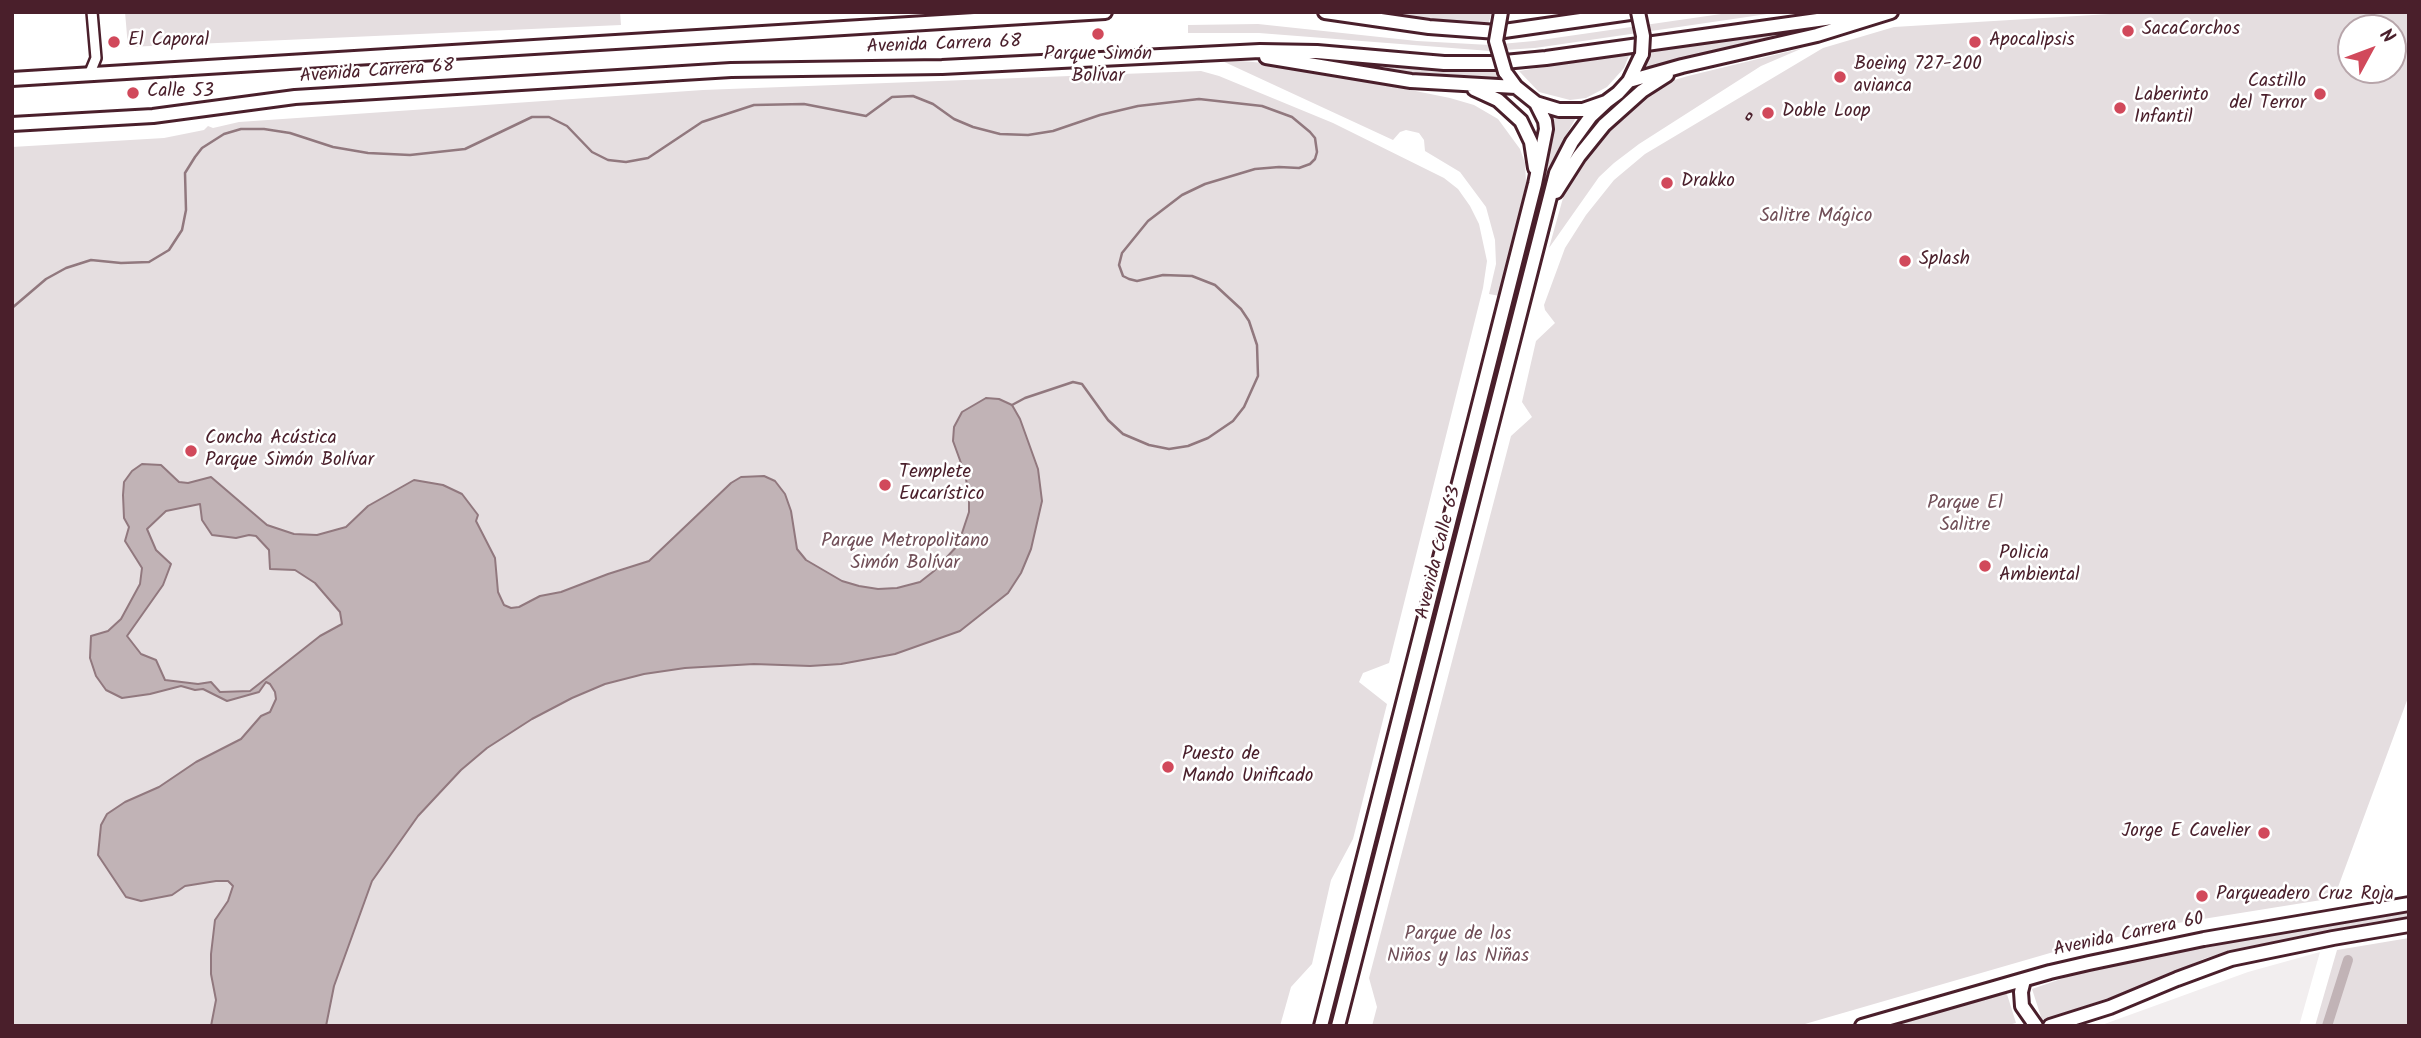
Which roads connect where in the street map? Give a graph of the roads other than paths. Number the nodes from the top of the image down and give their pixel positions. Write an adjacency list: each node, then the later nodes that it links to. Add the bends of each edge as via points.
1 (92, 12): 10 (street, via 96,58)
2 (1105, 12): 10 (main road, Avenida Carrera 68)
3 (1325, 12): 5 (main road, via 1497,32)
4 (1501, 12): 14 (main road, bridge, via 1496,41 1505,72)
5 (1638, 12): 12 (main road, bridge, via 1642,54)
6 (1875, 12): 8 (main road, Avenida Carrera 68, via 1494,62)
7 (1891, 12): 9 (main road)
8 (1234, 51): 13 (main road, via 1411,81); 17 (main road, Avenida Carrera 68, via 438,88 265,100 153,116)
9 (1682, 66): 12 (main road); 19 (main road, via 1642,91 1604,125 1571,166)
10 (89, 75): 11 (main road, Avenida Carrera 68)
11 (12, 79)
12 (1629, 82): 15 (main road, Avenida Calle 63)
13 (1460, 84): 14 (main road); 18 (main road, via 1499,100 1521,121 1531,142)
14 (1516, 87): 16 (main road)
15 (1605, 102): 16 (main road, via 1571,111); 19 (main road, Avenida Calle 63, via 1562,159)
16 (1536, 103): 18 (main road, Avenida Calle 63, via 1546,129)
17 (12, 124)
18 (1535, 184): 20 (main road, Avenida Calle 63)
19 (1547, 211): 21 (main road, Avenida Calle 63)
20 (1443, 545): 21 (main road); 25 (main road, Avenida Calle 63)
21 (1461, 550): 26 (main road, Avenida Calle 63)
22 (2409, 904): 24 (main road, Avenida Carrera 60, via 2100,960)
23 (2409, 925): 29 (main road, via 2231,959)
24 (2024, 980): 27 (main road, Avenida Carrera 60); 28 (main road, via 2022,1006)
25 (1321, 1026)
26 (1338, 1026)
27 (1862, 1026)
28 (2036, 1026)
29 (2050, 1026)

